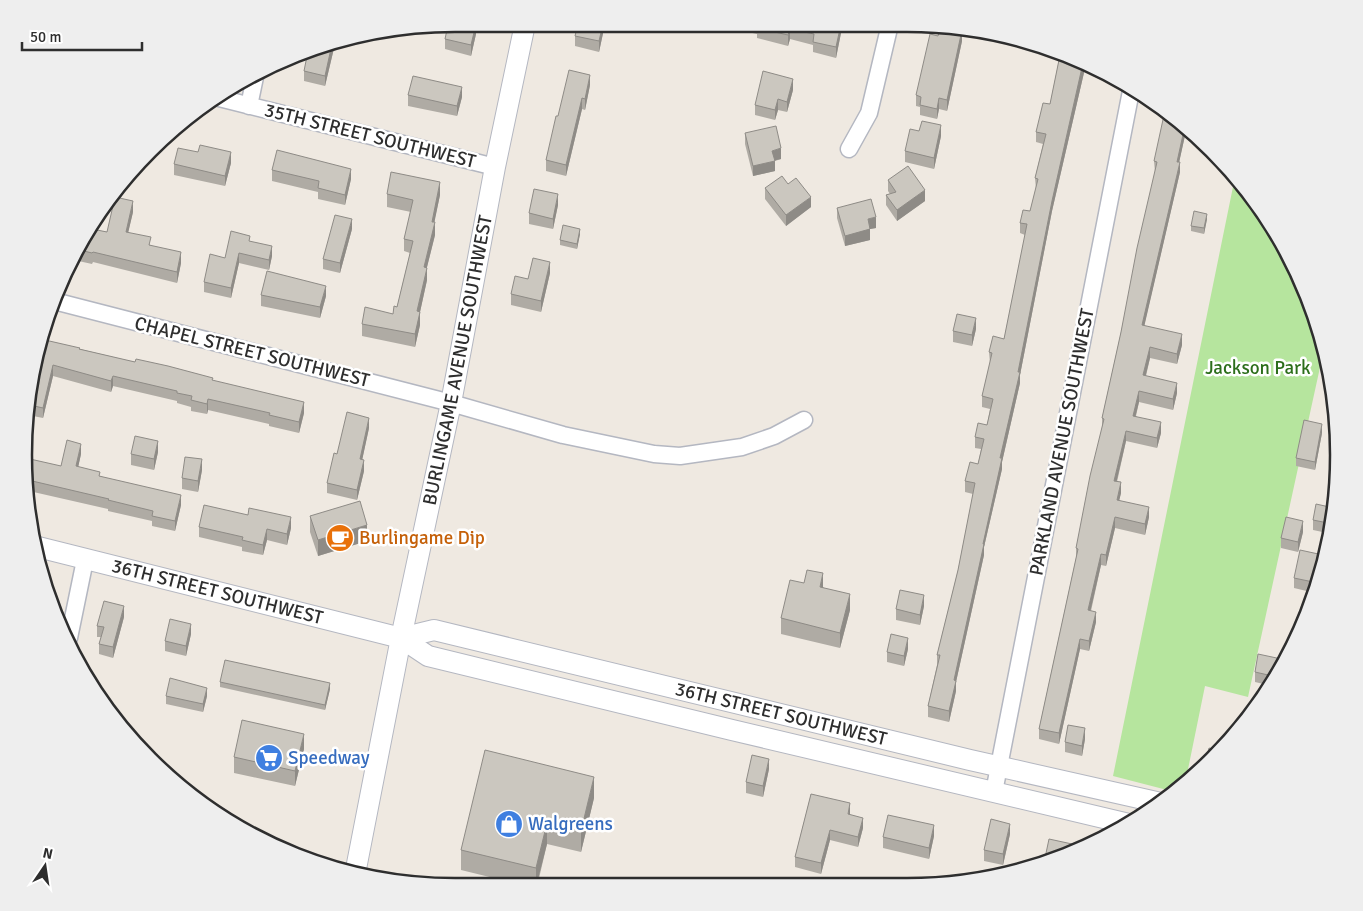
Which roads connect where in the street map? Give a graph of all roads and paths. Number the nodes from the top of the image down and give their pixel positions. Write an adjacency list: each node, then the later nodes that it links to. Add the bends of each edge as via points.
1 (523, 32): 8 (street, BURLINGAME AVENUE SOUTHWEST)
2 (888, 32): 7 (street, via 869,114)
3 (254, 84): 6 (street)
4 (1130, 96): 18 (street, PARKLAND AVENUE SOUTHWEST)
5 (226, 100): 6 (street, 35TH STREET SOUTHWEST)
6 (249, 106): 8 (street, 35TH STREET SOUTHWEST)
7 (849, 149)
8 (495, 167): 10 (street, BURLINGAME AVENUE SOUTHWEST)
9 (61, 304): 10 (street, CHAPEL STREET SOUTHWEST)
10 (450, 403): 11 (street, CHAPEL STREET SOUTHWEST, via 623,449 680,456 742,447 774,436); 15 (street, BURLINGAME AVENUE SOUTHWEST)
11 (804, 420)
12 (43, 549): 13 (street, 36TH STREET SOUTHWEST)
13 (85, 560): 14 (street); 15 (street, 36TH STREET SOUTHWEST)
14 (71, 630)
15 (401, 638): 16 (street, 36TH STREET SOUTHWEST, via 434,630); 17 (street, 36TH STREET SOUTHWEST, via 428,656); 22 (street, BURLINGAME AVENUE SOUTHWEST)
16 (695, 694): 17 (street, via 627,692); 18 (street, 36TH STREET SOUTHWEST)
17 (613, 700): 19 (street, 36TH STREET SOUTHWEST)
18 (998, 766): 19 (street, PARKLAND AVENUE SOUTHWEST); 20 (street, 36TH STREET SOUTHWEST)
19 (994, 792): 21 (street, 36TH STREET SOUTHWEST)
20 (1151, 801)
21 (1119, 822)
22 (356, 866)

